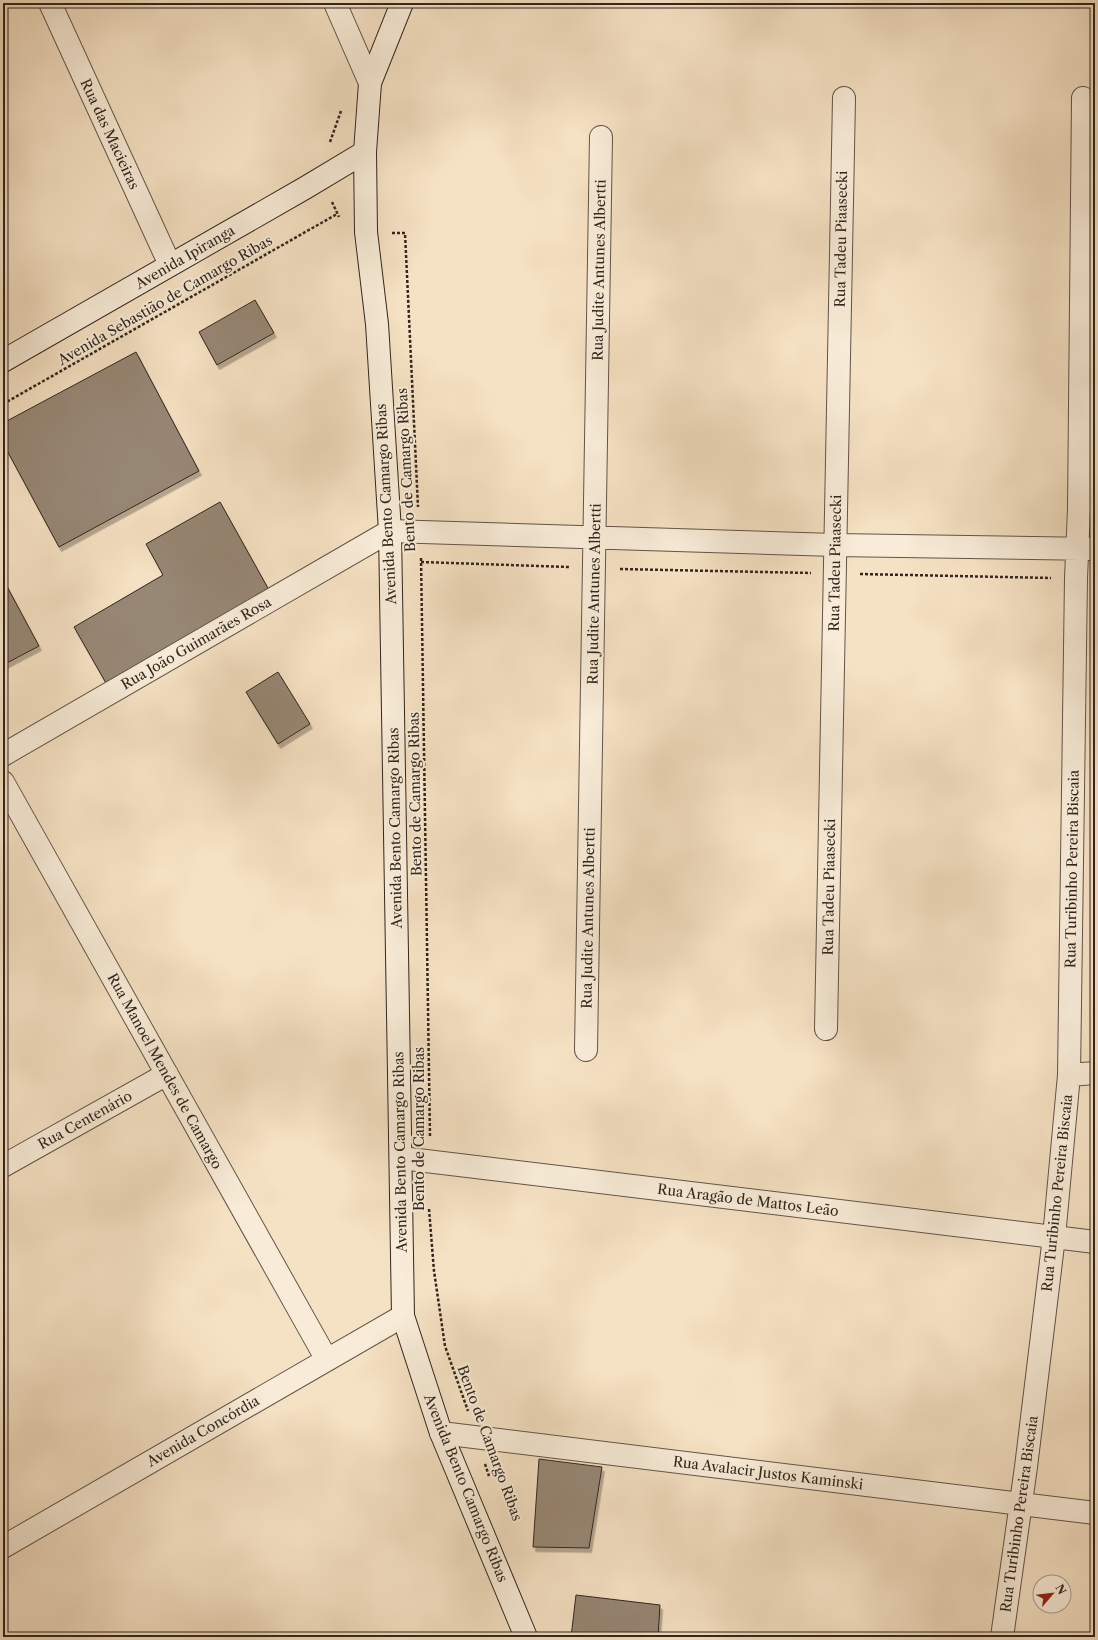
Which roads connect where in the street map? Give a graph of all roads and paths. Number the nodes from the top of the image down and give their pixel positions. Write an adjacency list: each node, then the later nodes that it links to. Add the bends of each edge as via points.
1 (50, 3): 13 (street, Rua das Macieiras)
2 (335, 3): 4 (street)
3 (402, 3): 4 (street, Avenida Bento Camargo Ribas)
4 (370, 83): 9 (street, Avenida Bento Camargo Ribas)
5 (844, 98): 19 (street, Rua Tadeu Piaasecki)
6 (1083, 98): 20 (street, Rua Turibinho Pereira Biscaia)
7 (343, 103): 10 (path, via 326,156)
8 (601, 137): 18 (street, Rua Judite Antunes Albertti)
9 (365, 152): 10 (street, Avenida Ipiranga); 12 (street, Avenida Bento Camargo Ribas)
10 (322, 178): 11 (path, Bento de Camargo Ribas); 13 (street, Avenida Ipiranga)
11 (337, 214): 12 (path, Bento de Camargo Ribas, via 345,232); 15 (path, Avenida Sebastião de Camargo Ribas)
12 (366, 232): 16 (street, Avenida Bento Camargo Ribas, via 377,324); 17 (path, Bento de Camargo Ribas, via 405,233)
13 (170, 265): 14 (street, Avenida Ipiranga)
14 (3, 361)
15 (3, 404)
16 (390, 531): 17 (street); 25 (street, Rua João Guimarães Rosa); 32 (street, Avenida Bento Camargo Ribas)
17 (419, 532): 18 (street); 21 (path, Bento de Camargo Ribas)
18 (594, 538): 19 (street); 22 (street, Rua Judite Antunes Albertti)
19 (835, 545): 20 (street); 23 (street, Rua Tadeu Piaasecki)
20 (1087, 549): 24 (street, Rua Turibinho Pereira Biscaia)
21 (421, 562): 22 (path); 33 (path, Bento de Camargo Ribas)
22 (594, 568): 23 (path); 28 (street, Rua Judite Antunes Albertti)
23 (835, 574): 24 (path); 27 (street, Rua Tadeu Piaasecki)
24 (1076, 578): 31 (street, Rua Turibinho Pereira Biscaia)
25 (3, 755)
26 (3, 782): 30 (street, Rua Manoel Mendes de Camargo)
27 (826, 1029)
28 (586, 1050)
29 (1095, 1073): 31 (street)
30 (167, 1074): 34 (street, Rua Centenário); 39 (street, Rua Manoel Mendes de Camargo)
31 (1069, 1075): 36 (street, Rua Turibinho Pereira Biscaia)
32 (401, 1158): 33 (street, Rua Aragão de Mattos Leão); 38 (street, Avenida Bento Camargo Ribas)
33 (430, 1162): 36 (street, Rua Aragão de Mattos Leão)
34 (3, 1166)
35 (428, 1203): 41 (path, Bento de Camargo Ribas, via 434,1272 445,1346)
36 (1054, 1237): 37 (street, Rua Aragão de Mattos Leão); 43 (street, Rua Turibinho Pereira Biscaia)
37 (1095, 1242)
38 (403, 1316): 39 (street, Avenida Concórdia); 40 (street, Avenida Bento Camargo Ribas)
39 (327, 1360): 45 (street, Avenida Concórdia)
40 (441, 1433): 41 (street, Rua Avalacir Justos Kaminski); 46 (street, Avenida Bento Camargo Ribas)
41 (477, 1437): 42 (path, Bento de Camargo Ribas); 43 (street, Rua Avalacir Justos Kaminski)
42 (491, 1483)
43 (1021, 1504): 44 (street, Rua Avalacir Justos Kaminski); 47 (street, Rua Turibinho Pereira Biscaia)
44 (1095, 1513)
45 (3, 1547)
46 (526, 1637)
47 (1002, 1637)

